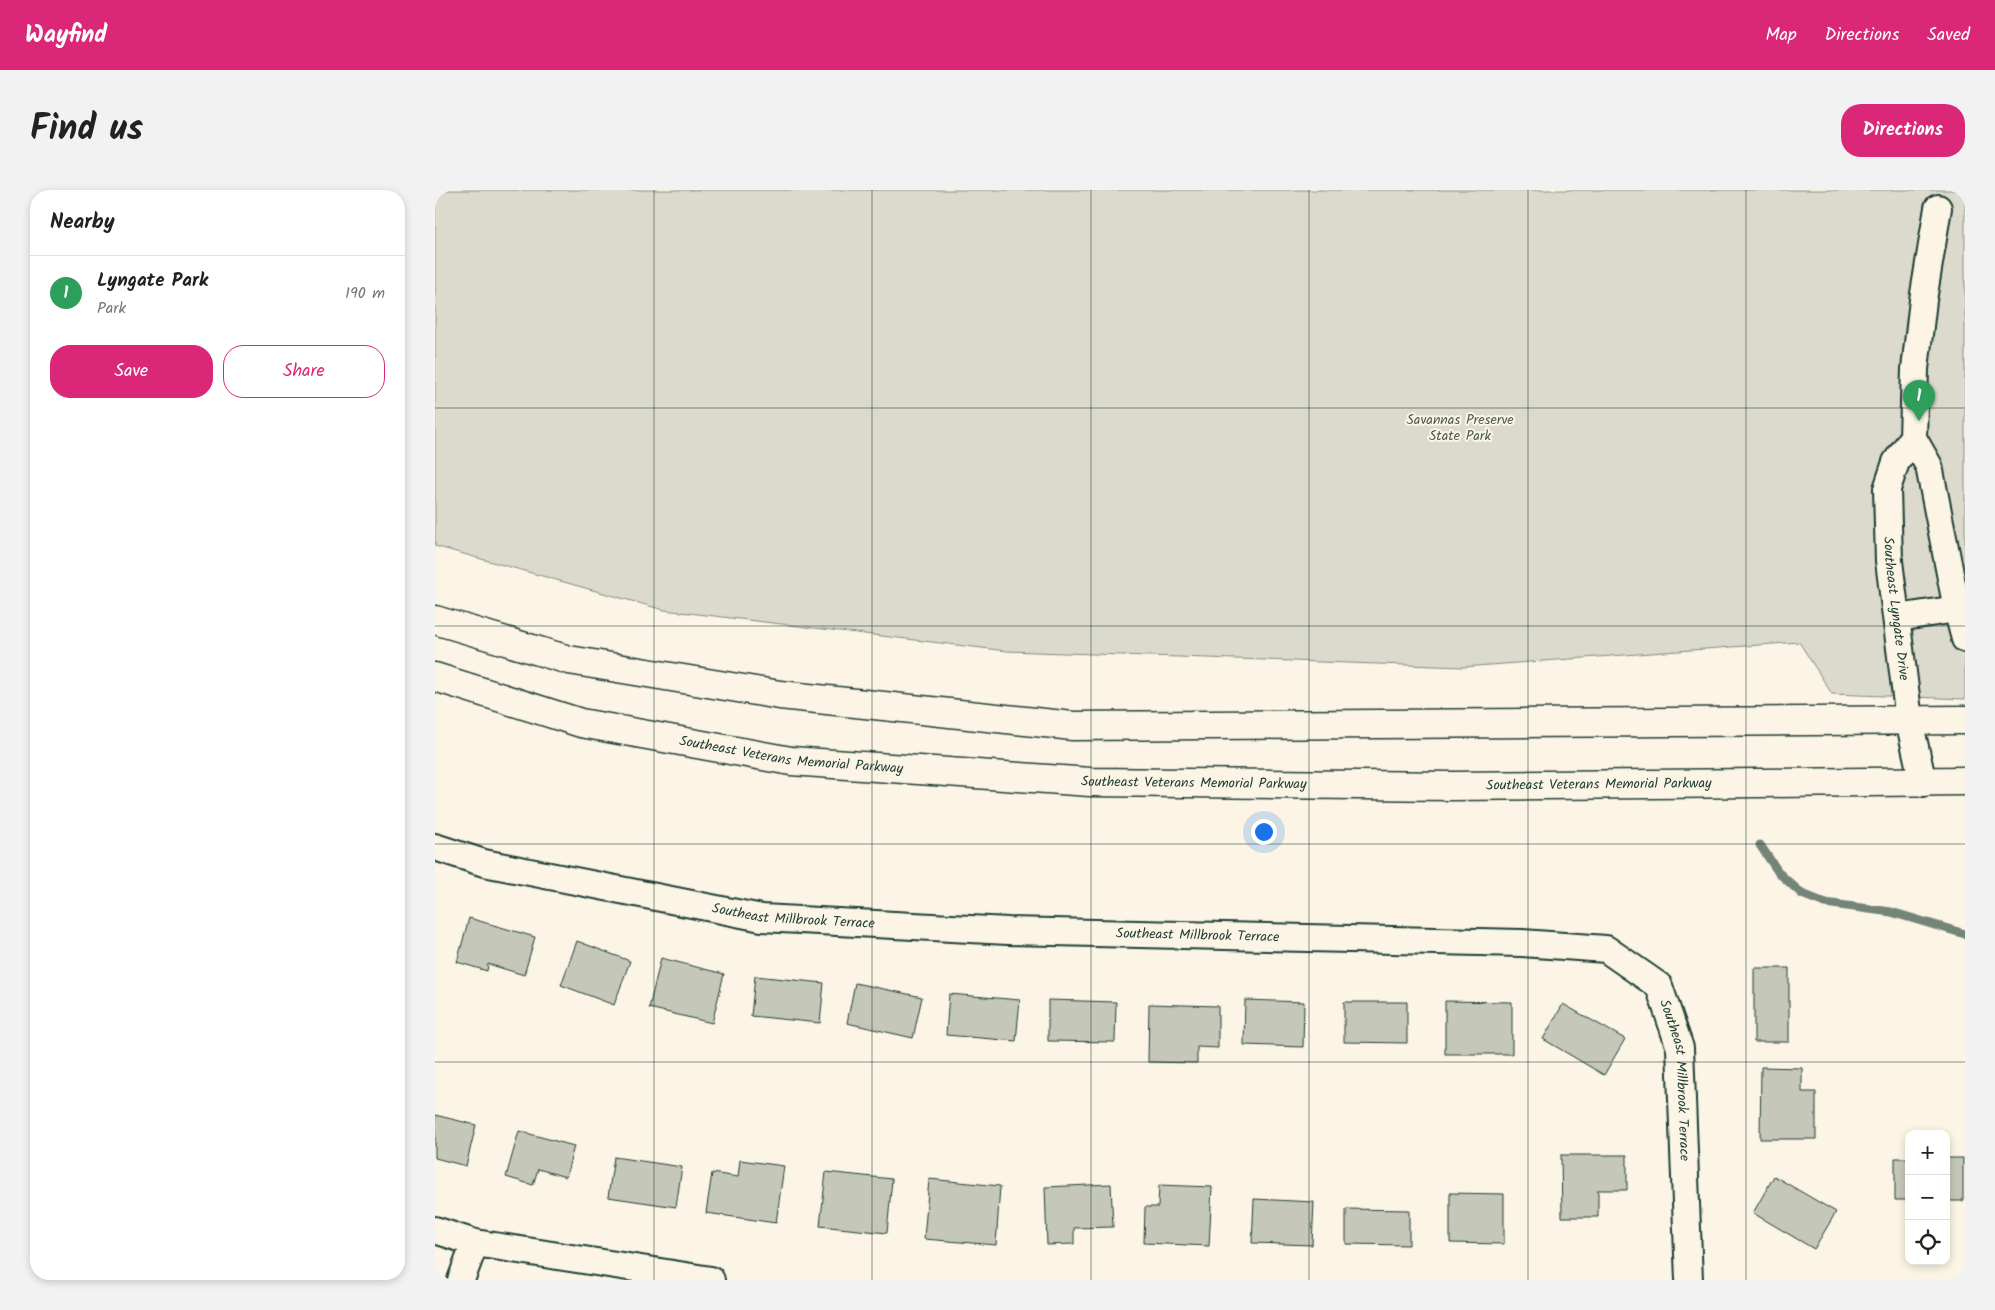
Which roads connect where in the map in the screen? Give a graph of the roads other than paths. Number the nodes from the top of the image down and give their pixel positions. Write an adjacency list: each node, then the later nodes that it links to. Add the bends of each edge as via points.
1 (1938, 208): 2 (street, via 1915,369)
2 (1913, 438): 3 (street, via 1929,466); 4 (street, Southeast Lyngate Drive, via 1896,462 1887,489 1889,561)
3 (1957, 609): 4 (street); 6 (street)
4 (1897, 618): 8 (street, Southeast Lyngate Drive)
5 (435, 620): 8 (main road, via 569,660 780,695 1073,726)
6 (1965, 639)
7 (435, 677): 11 (main road, Southeast Veterans Memorial Parkway, via 581,723 791,761 1090,782 1451,786)
8 (1909, 720): 9 (main road); 11 (street, Southeast Lyngate Drive)
9 (1965, 720)
10 (1965, 781): 11 (main road, Southeast Veterans Memorial Parkway)
11 (1923, 783)
12 (435, 847): 17 (street, Southeast Millbrook Terrace, via 483,863 762,918 1008,931 1522,943 1606,949 1659,986 1681,1048)
13 (435, 1230): 14 (street)
14 (475, 1242): 15 (street); 16 (street)
15 (461, 1280)
16 (711, 1280)
17 (1689, 1280)

